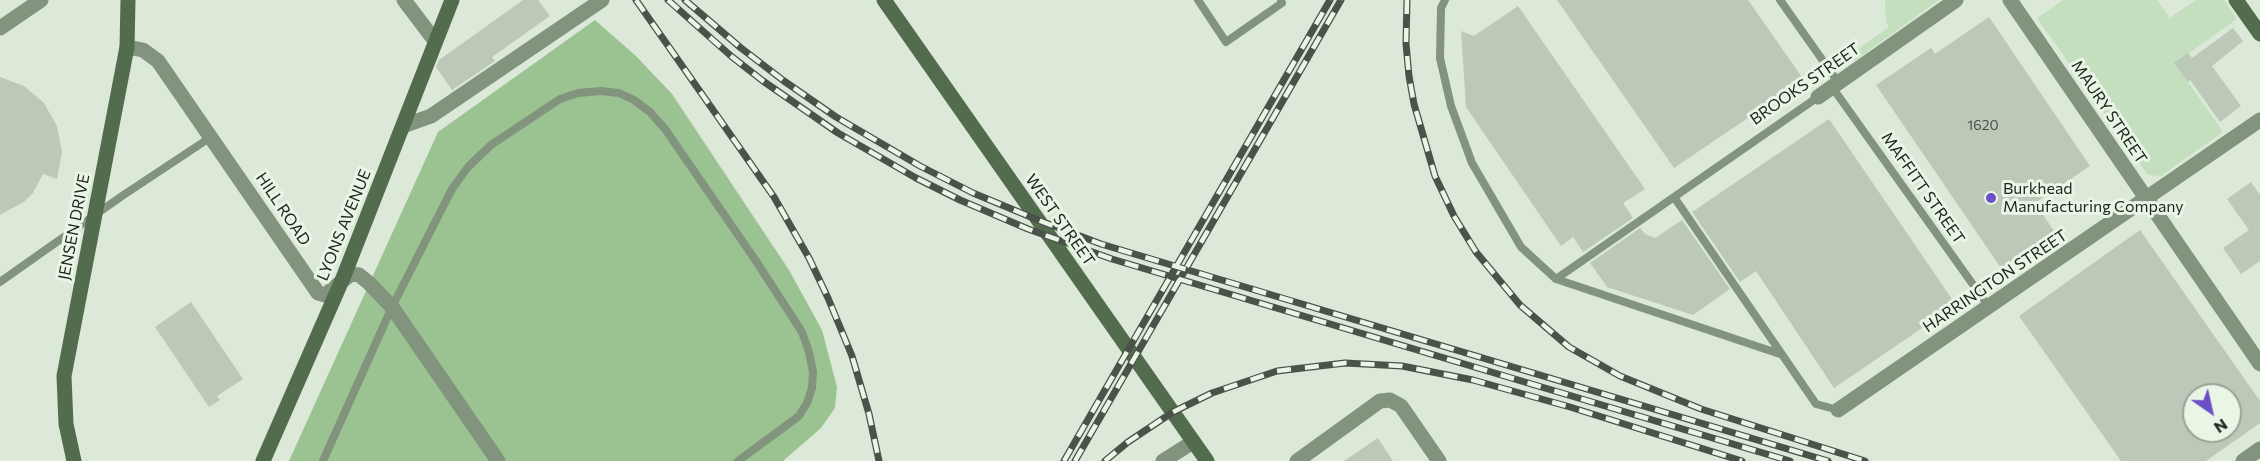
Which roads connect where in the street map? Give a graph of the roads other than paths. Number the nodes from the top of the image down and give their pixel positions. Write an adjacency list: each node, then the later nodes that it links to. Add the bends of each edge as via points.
1 (41, 0): 14 (street)
2 (128, 0): 17 (street, JENSEN DRIVE)
3 (404, 0): 16 (street)
4 (452, 0): 16 (street, LYONS AVENUE)
5 (602, 0): 21 (street, via 431,116)
6 (884, 0): 34 (street, WEST STREET)
7 (1198, 0): 8 (lane, via 1226,42)
8 (1281, 0)
9 (1445, 0): 27 (lane, via 1441,8 1440,58 1451,106 1472,163 1521,247)
10 (1780, 0): 18 (lane, MAFFITT STREET)
11 (1956, 0): 18 (street, BROOKS STREET)
12 (2010, 0): 24 (street, MAURY STREET)
13 (2236, 0): 15 (street)
14 (0, 28)
15 (2260, 34)
16 (435, 41): 21 (street, LYONS AVENUE)
17 (127, 47): 22 (street, HILL ROAD, via 144,50 158,61); 25 (street, JENSEN DRIVE)
18 (1835, 84): 19 (street, BROOKS STREET); 30 (lane, MAFFITT STREET)
19 (1818, 96): 23 (lane, BROOKS STREET)
20 (2260, 120): 24 (street, HARRINGTON STREET)
21 (403, 126): 26 (street, LYONS AVENUE)
22 (211, 137): 25 (lane); 26 (street, HILL ROAD, via 318,293 325,295)
23 (1674, 197): 27 (lane, BROOKS STREET); 31 (lane)
24 (2147, 199): 30 (street, HARRINGTON STREET); 32 (street, MAURY STREET)
25 (94, 217): 28 (lane); 36 (street, JENSEN DRIVE, via 64,376 66,424)
26 (343, 279): 29 (street, via 358,275); 37 (street, LYONS AVENUE)
27 (1556, 279): 31 (lane)
28 (0, 282)
29 (392, 307): 38 (lane); 39 (street); 40 (lane, via 452,189 491,145 560,99 578,93 619,93 650,112 665,129 802,332 809,352 812,388 799,416)
30 (1989, 307): 33 (street, HARRINGTON STREET)
31 (1781, 354): 33 (lane, via 1816,404)
32 (2260, 364)
33 (1838, 410)
34 (1193, 442): 41 (street); 42 (street, WEST STREET)
35 (2260, 449): 45 (street)
36 (74, 461)
37 (263, 461)
38 (323, 461)
39 (498, 461)
40 (738, 461)
41 (1163, 461)
42 (1207, 461)
43 (1297, 461): 44 (street, via 1380,401 1390,400 1401,406)
44 (1439, 461)
45 (2243, 461)

